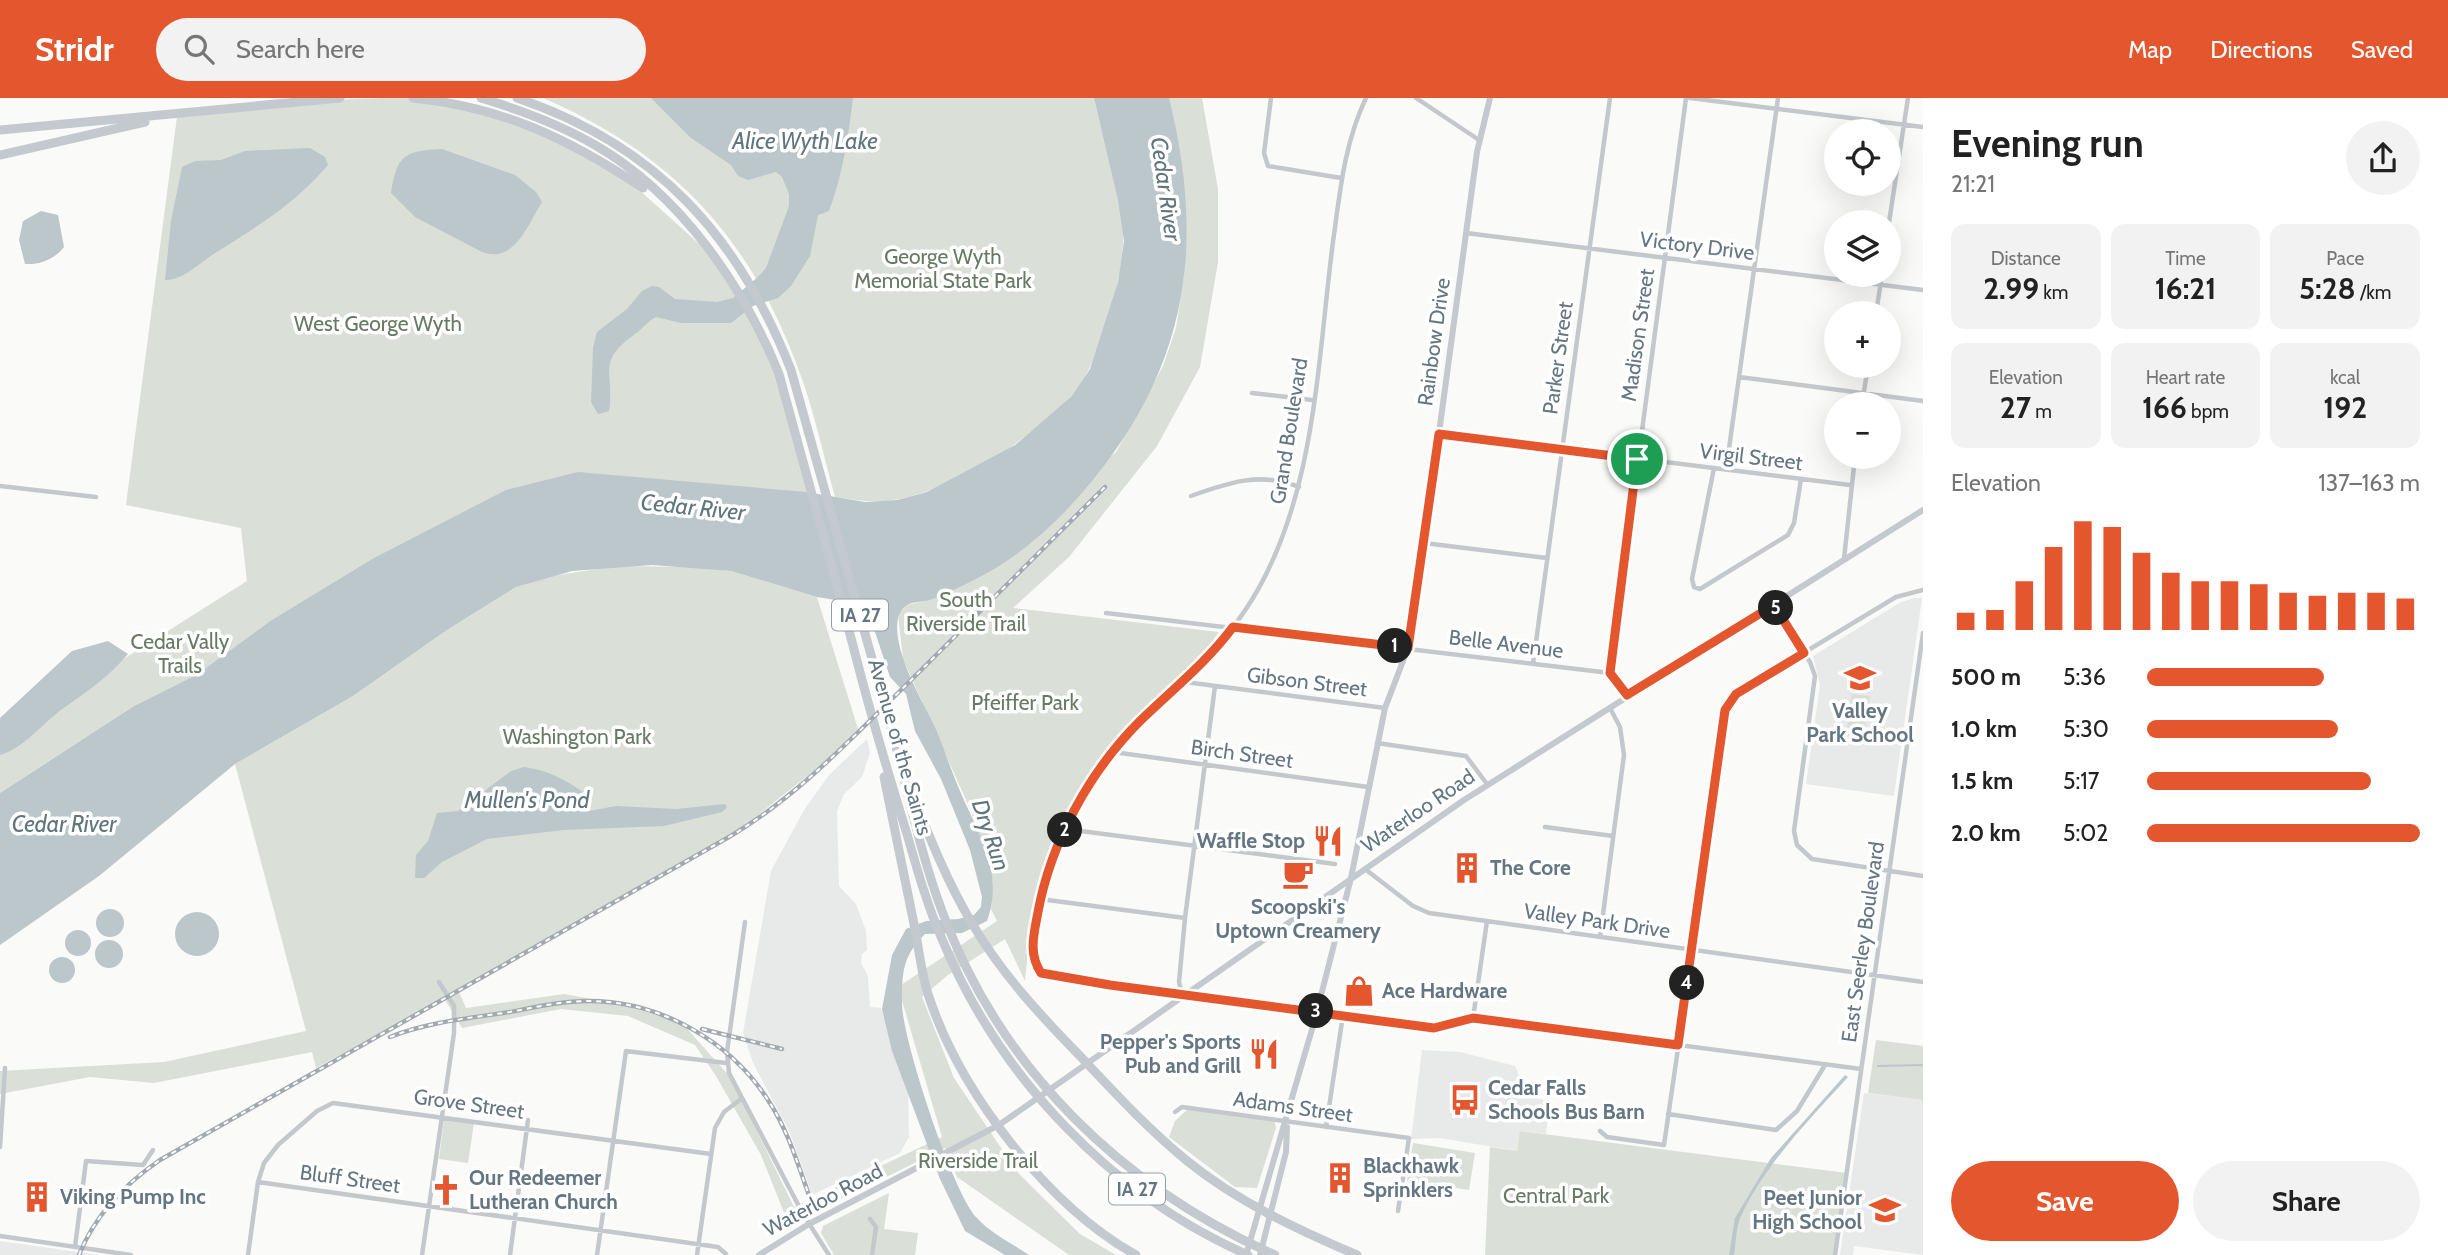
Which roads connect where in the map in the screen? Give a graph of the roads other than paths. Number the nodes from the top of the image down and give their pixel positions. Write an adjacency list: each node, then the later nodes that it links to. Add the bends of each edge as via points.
1 (341, 98): 15 (highway)
2 (413, 98): 23 (highway, via 474,107 558,136)
3 (481, 98): 23 (highway, Avenue of the Saints / IA 27, via 554,124 598,146)
4 (517, 98): 19 (highway, Avenue of the Saints / IA 27)
5 (532, 98): 19 (highway)
6 (1271, 98): 22 (street, via 1264,153 1268,166)
7 (1366, 98): 22 (street, Grand Boulevard)
8 (1416, 98): 20 (street)
9 (1490, 98): 20 (main road, Rainbow Drive)
10 (1609, 98): 26 (street, Parker Street)
11 (1688, 98): 14 (street); 27 (street, Madison Street)
12 (1778, 98): 14 (street)
13 (1908, 98): 16 (street)
14 (1777, 109): 16 (street); 28 (street)
15 (206, 112): 18 (highway); 21 (highway, via 110,128)
16 (1903, 125): 17 (street); 24 (street)
17 (1923, 127)
18 (0, 130)
19 (604, 135): 71 (highway, Avenue of the Saints / IA 27, via 674,187 704,219 739,263 770,319 791,370)
20 (1479, 140): 25 (main road, Rainbow Drive)
21 (0, 155)
22 (1341, 178): 36 (street, Grand Boulevard)
23 (672, 207): 68 (highway, Avenue of the Saints / IA 27, via 726,272 779,374)
24 (1891, 210)
25 (1466, 233): 26 (street, Victory Drive); 38 (main road, Rainbow Drive)
26 (1589, 248): 27 (street, Victory Drive); 39 (street, Parker Street)
27 (1664, 257): 28 (street, Victory Drive); 40 (street, Madison Street)
28 (1755, 269): 29 (street, Victory Drive); 32 (street)
29 (1824, 277)
30 (1901, 287): 31 (street, Victory Drive)
31 (1923, 290)
32 (1739, 377): 33 (street); 43 (street)
33 (1856, 392)
34 (1252, 393): 36 (street)
35 (1901, 398): 37 (street)
36 (1312, 400): 47 (street, Grand Boulevard)
37 (1923, 401)
38 (1439, 434): 39 (street, Virgil Street); 51 (main road, Rainbow Drive)
39 (1562, 449): 40 (street, Virgil Street); 52 (street, Parker Street)
40 (1637, 459): 41 (street, Virgil Street); 62 (street, Madison Street)
41 (1714, 468): 43 (street, Virgil Street); 44 (street, via 1692,579 1700,589 1788,534)
42 (1853, 469): 45 (street)
43 (1726, 470): 44 (street, Virgil Street)
44 (1801, 479): 45 (street, Virgil Street)
45 (1850, 485): 53 (street)
46 (0, 486): 49 (street)
47 (1299, 487): 48 (street, via 1242,479); 57 (street, Grand Boulevard, via 1278,551)
48 (1191, 496)
49 (96, 497)
50 (1923, 510): 53 (main road, Waterloo Road)
51 (1424, 543): 52 (street); 59 (main road, Rainbow Drive)
52 (1548, 558): 61 (street, Parker Street)
53 (1844, 559): 55 (main road, Waterloo Road)
54 (1923, 590): 60 (street, via 1896,597)
55 (1774, 605): 60 (street); 65 (main road, Waterloo Road)
56 (1107, 613): 57 (street, Belle Avenue)
57 (1233, 627): 59 (street, Belle Avenue); 63 (street, Grand Boulevard)
58 (1923, 633): 81 (street, East Seerley Boulevard)
59 (1408, 648): 61 (street, Belle Avenue); 67 (main road, Rainbow Drive)
60 (1804, 653): 81 (street, via 1815,683 1794,831 1797,845 1812,859); 89 (street, via 1736,694 1725,710)
61 (1533, 664): 62 (street, Belle Avenue)
62 (1610, 673): 65 (street)
63 (1184, 682): 64 (street, Gibson Street); 70 (street, Grand Boulevard)
64 (1215, 686): 67 (street, Gibson Street); 72 (street)
65 (1627, 695): 66 (main road, Waterloo Road)
66 (1608, 706): 73 (main road, Waterloo Road); 77 (street, via 1620,727 1625,751)
67 (1385, 708): 69 (main road, Rainbow Drive)
68 (873, 724): 103 (highway, Avenue of the Saints / IA 27, via 924,892 958,976); 111 (highway, via 928,993 944,1037)
69 (1377, 743): 73 (street, via 1466,756); 74 (main road, Rainbow Drive)
70 (1112, 752): 72 (street, Birch Street); 76 (street, Grand Boulevard)
71 (901, 765): 99 (highway, via 940,863 993,955 1040,1015); 103 (highway, Avenue of the Saints / IA 27, via 934,887 968,971)
72 (1205, 765): 74 (street, Birch Street); 78 (street)
73 (1487, 784): 80 (main road, Waterloo Road)
74 (1368, 787): 83 (main road, Rainbow Drive)
75 (1545, 827): 77 (street)
76 (1065, 829): 78 (street); 84 (street, Grand Boulevard)
77 (1613, 836): 88 (street)
78 (1195, 845): 79 (street); 85 (street)
79 (1335, 864)
80 (1364, 869): 83 (main road, Waterloo Road); 86 (street, Valley Park Drive, via 1420,911)
81 (1889, 871): 82 (street); 90 (street, East Seerley Boulevard)
82 (1923, 876)
83 (1351, 878): 93 (main road, Waterloo Road); 94 (main road, Rainbow Drive)
84 (1040, 899): 85 (street); 93 (street, Grand Boulevard, via 1032,948 1041,973)
85 (1185, 918): 93 (street, via 1179,982)
86 (1486, 921): 88 (street, Valley Park Drive); 96 (street)
87 (745, 922): 98 (street)
88 (1600, 937): 89 (street, Valley Park Drive)
89 (1691, 950): 90 (street, Valley Park Drive); 97 (street)
90 (1876, 975): 92 (street, Valley Park Drive); 102 (street, East Seerley Boulevard)
91 (439, 982): 107 (street, via 452,1001 455,1020)
92 (1923, 982)
93 (1182, 995): 94 (street); 99 (main road, Waterloo Road)
94 (1317, 1012): 95 (street); 110 (main road, Rainbow Drive)
95 (1343, 1015): 96 (street, via 1434,1028); 112 (street)
96 (1473, 1018): 97 (street)
97 (1678, 1045): 100 (street); 106 (street)
98 (727, 1063): 104 (street); 116 (street, via 626,1051)
99 (1088, 1064): 111 (main road, Waterloo Road); 122 (highway, via 1185,1159)
100 (1825, 1065): 102 (street); 106 (street, via 1797,1111 1776,1129)
101 (5, 1068): 115 (street)
102 (1861, 1069): 149 (street, East Seerley Boulevard)
103 (1027, 1074): 108 (highway, Avenue of the Saints / IA 27)
104 (741, 1099): 119 (street, via 724,1112 715,1128); 127 (street)
105 (1175, 1112): 110 (street, Adams Street, via 1182,1107)
106 (1668, 1114): 114 (street, via 1664,1145 1607,1137)
107 (442, 1116): 113 (street, Grove Street); 120 (street, Grove Street, via 341,1102 326,1105 270,1152); 121 (street)
108 (1063, 1116): 145 (highway, Avenue of the Saints / IA 27, via 1131,1185); 147 (highway, Avenue of the Saints / IA 27, via 1145,1182 1228,1234)
109 (528, 1120): 113 (street)
110 (1287, 1122): 112 (street, Adams Street); 122 (main road); 124 (main road, via 1286,1152)
111 (999, 1125): 127 (main road, Waterloo Road); 144 (highway, via 1066,1203)
112 (1326, 1127): 123 (street, Adams Street, via 1409,1139)
113 (527, 1128): 116 (street, Grove Street); 125 (street)
114 (1600, 1131)
115 (1, 1137): 117 (street)
116 (613, 1140): 119 (street, Grove Street); 128 (street)
117 (0, 1147)
118 (153, 1150): 131 (street, via 143,1165 86,1161)
119 (711, 1154): 130 (street)
120 (258, 1182): 121 (street, Bluff Street); 136 (street, Grove Street)
121 (429, 1206): 125 (street, Bluff Street); 137 (street)
122 (1258, 1207): 124 (highway); 145 (main road)
123 (1398, 1211)
124 (1271, 1213): 146 (main road); 148 (highway)
125 (515, 1217): 128 (street, Bluff Street); 138 (street)
126 (870, 1219): 143 (street, via 876,1227)
127 (809, 1224): 141 (main road, Waterloo Road); 142 (street)
128 (600, 1229): 130 (street, Bluff Street); 139 (street)
129 (0, 1236): 131 (street)
130 (699, 1244): 133 (street, Bluff Street, via 718,1247); 140 (street)
131 (75, 1247): 132 (street)
132 (89, 1249): 134 (street); 135 (street)
133 (726, 1254)
134 (86, 1255)
135 (131, 1255)
136 (248, 1255)
137 (422, 1255)
138 (510, 1255)
139 (597, 1255)
140 (697, 1255)
141 (759, 1255)
142 (829, 1255)
143 (872, 1255)
144 (1136, 1255)
145 (1247, 1255)
146 (1260, 1255)
147 (1275, 1255)
148 (1357, 1255)
149 (1836, 1255)

